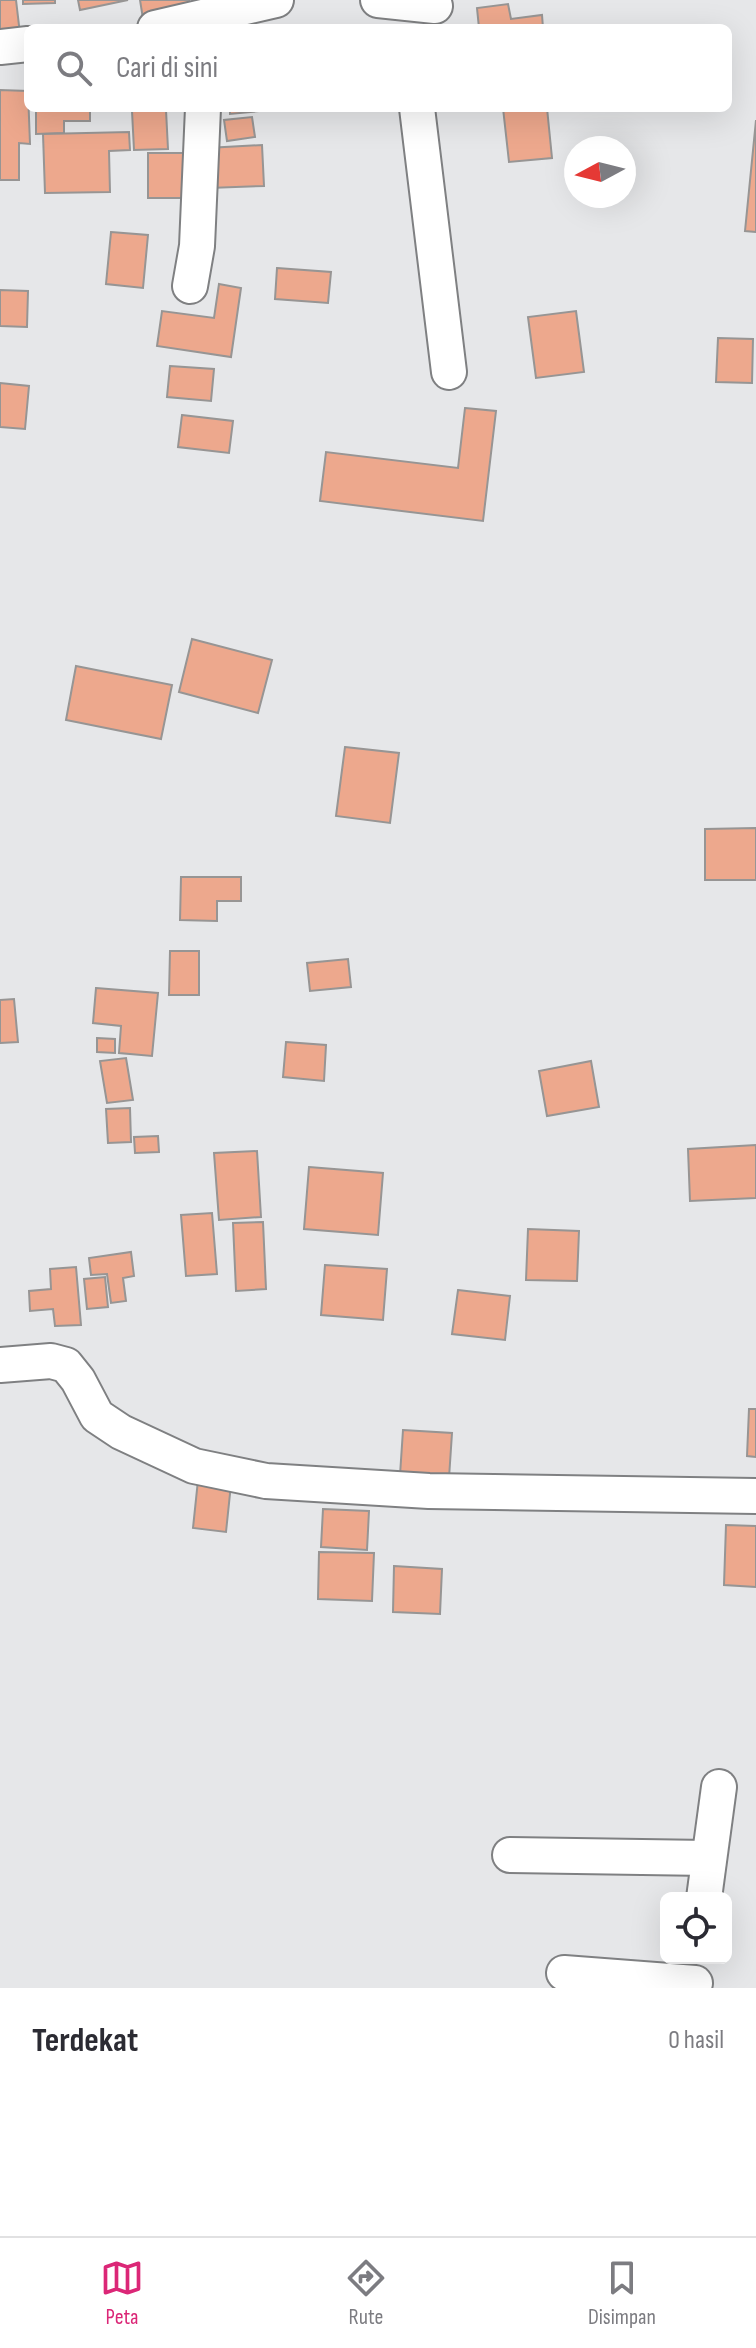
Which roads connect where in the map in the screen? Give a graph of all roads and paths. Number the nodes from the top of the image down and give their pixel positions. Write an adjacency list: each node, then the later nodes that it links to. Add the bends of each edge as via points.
1 (276, 0): 4 (street)
2 (378, 0): 3 (street)
3 (433, 11)
4 (172, 24)
5 (24, 44): 6 (street)
6 (0, 47)
7 (203, 112): 9 (street, via 197,246)
8 (417, 112): 10 (street)
9 (190, 286)
10 (449, 372)
11 (0, 1365): 12 (street, via 66,1365 97,1416 121,1432 194,1466 266,1481 429,1491)
12 (756, 1496)
13 (719, 1787): 15 (street)
14 (510, 1855): 15 (street)
15 (708, 1858): 16 (street)
16 (705, 1892)
17 (564, 1973): 18 (street)
18 (696, 1976)

